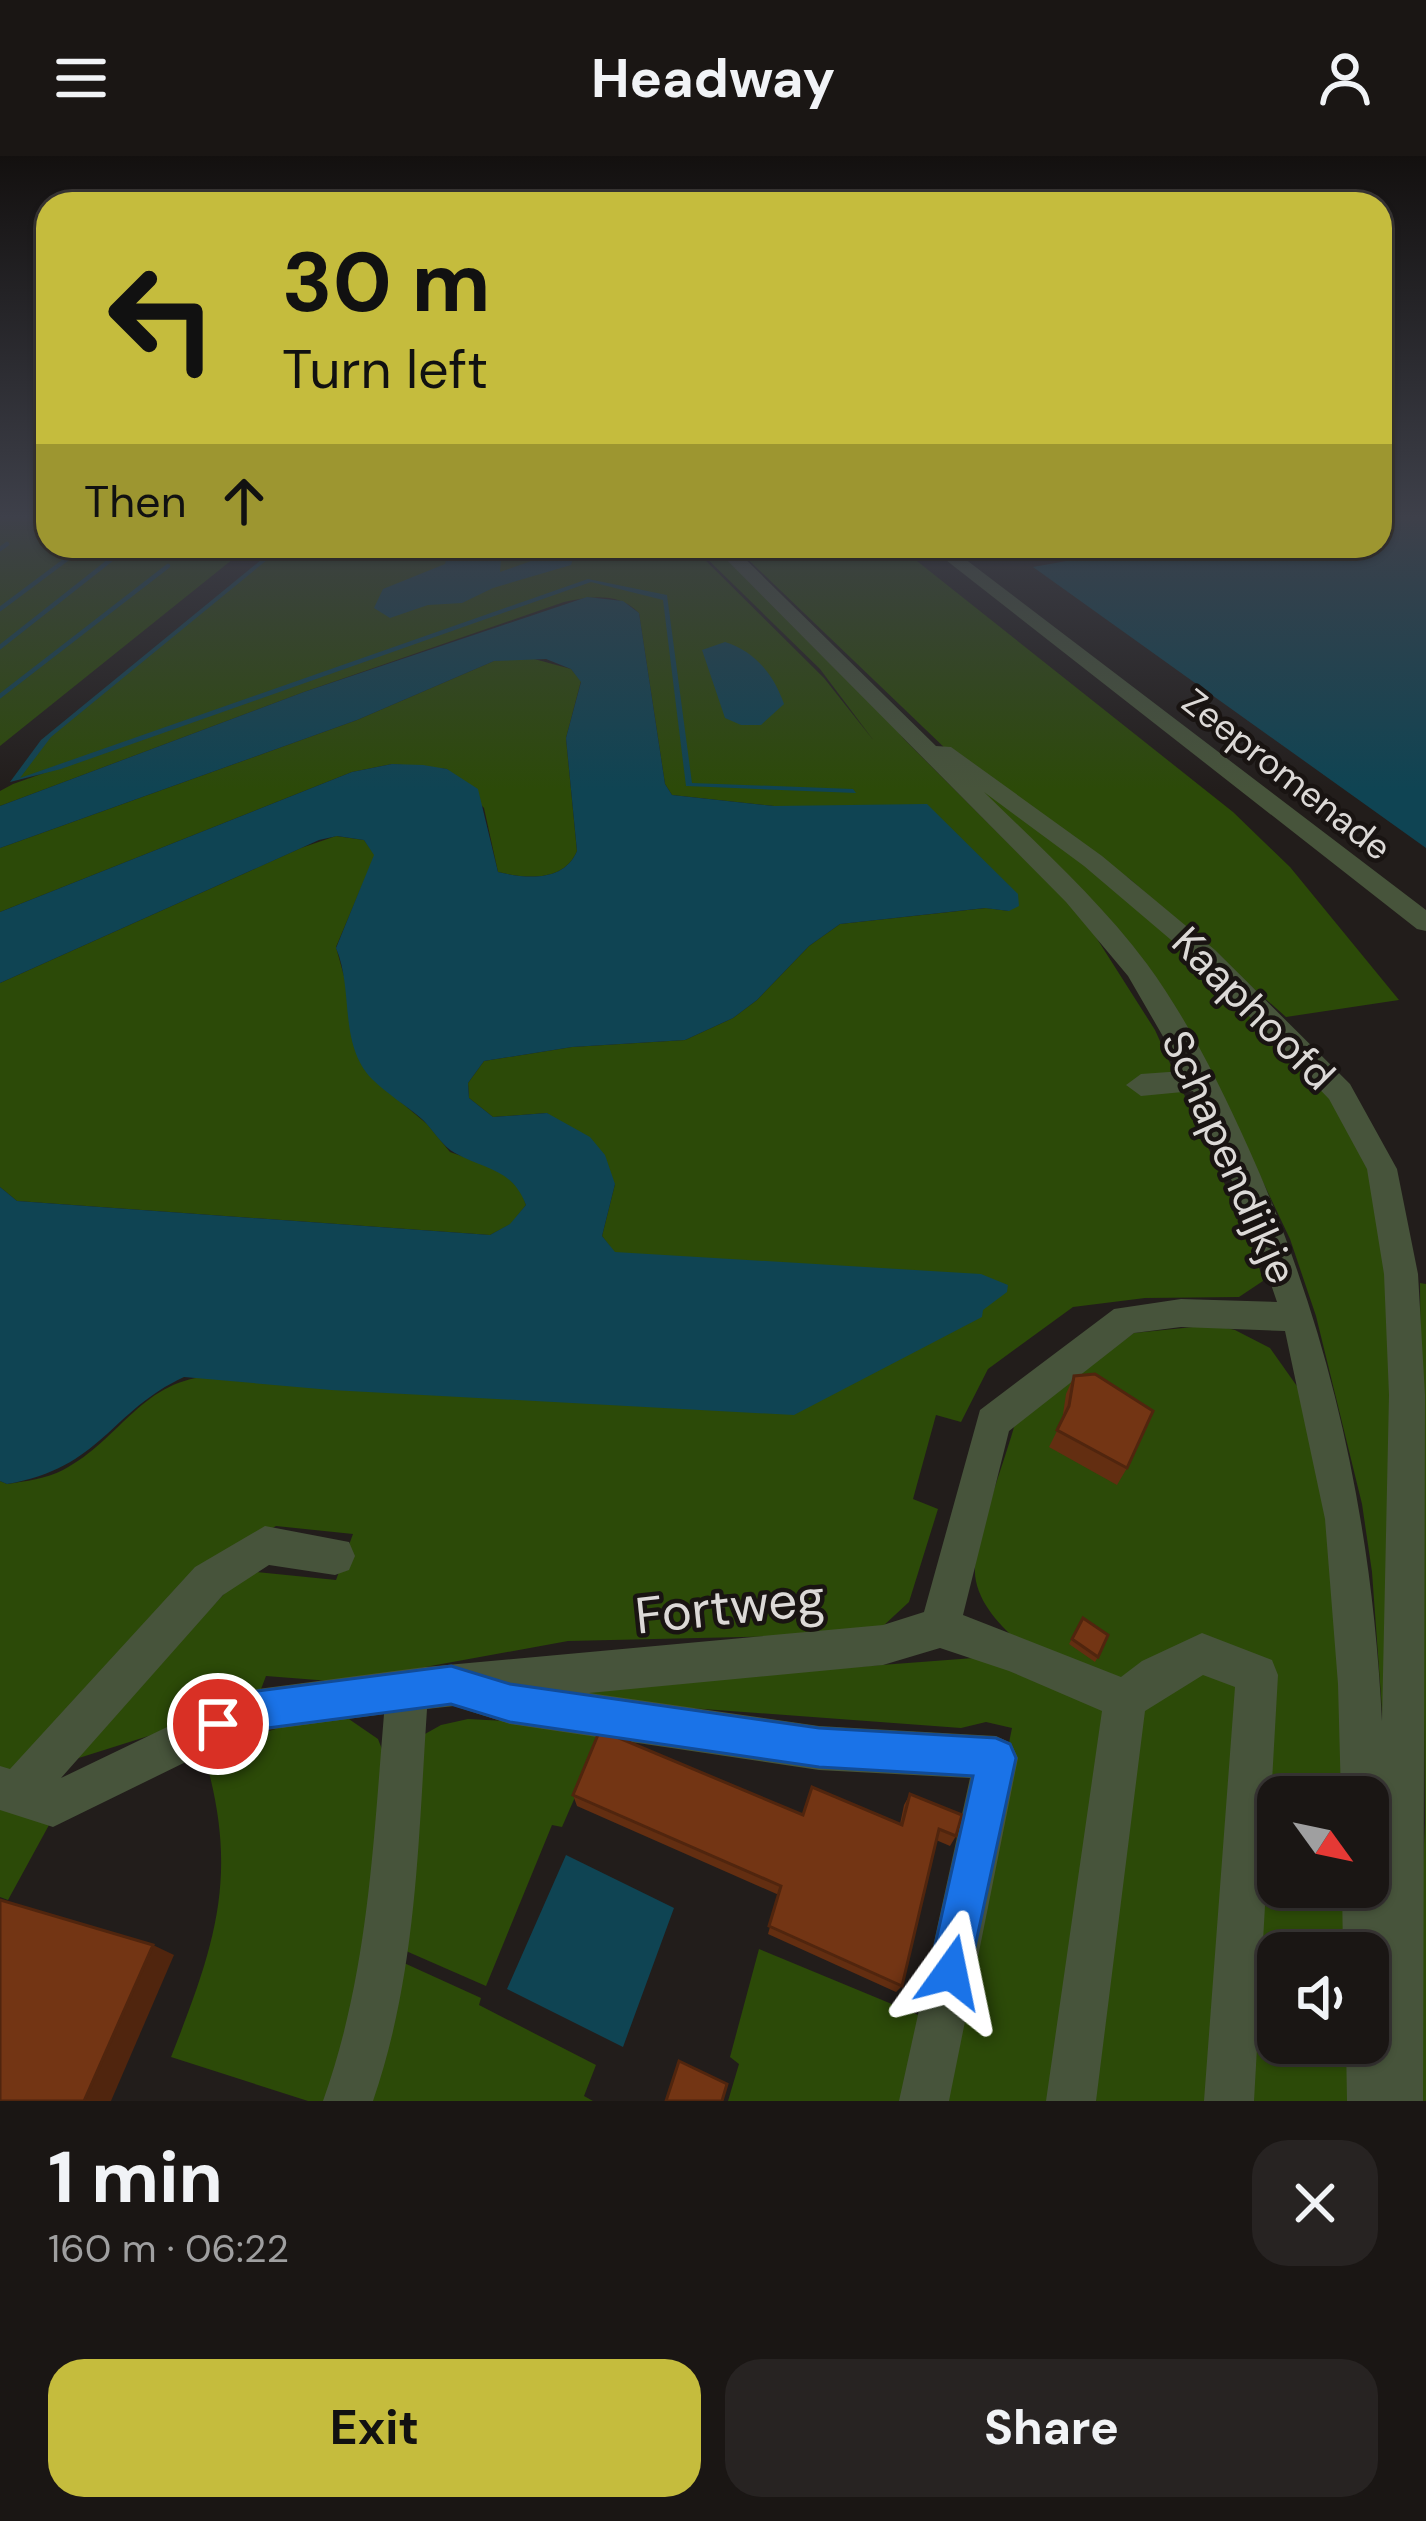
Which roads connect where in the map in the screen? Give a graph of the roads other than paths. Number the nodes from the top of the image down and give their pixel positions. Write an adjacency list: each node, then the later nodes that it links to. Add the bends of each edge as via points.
1 (787, 609): 3 (street, Schapendijkje)
2 (1018, 609): 4 (street, Zeepromenade)
3 (927, 753): 5 (street, Schapendijkje, via 1107,932); 20 (street, Kaaphoofd, via 943,752 1207,956 1340,1091 1382,1169 1401,1274 1407,1395)
4 (1426, 923)
5 (1203, 1080): 6 (street); 7 (street, Schapendijkje)
6 (1141, 1085)
7 (1299, 1317): 9 (street, via 1126,1319 993,1422); 12 (street, Schapendijkje, via 1344,1520)
8 (335, 1556): 13 (street, via 265,1545 209,1581)
9 (940, 1628): 10 (street, Fortweg, via 884,1646); 11 (street)
10 (429, 1688): 13 (street, Fortweg, via 242,1712 53,1805); 15 (street, via 386,1968 370,2046); 16 (street, via 819,1748 996,1758)
11 (1125, 1700): 17 (street); 18 (street, via 1202,1654 1257,1676)
12 (1362, 1776)
13 (9, 1791)
14 (1371, 2064): 19 (street)
15 (348, 2101)
16 (924, 2101)
17 (1071, 2101)
18 (1229, 2101)
19 (1372, 2101)
20 (1398, 2101)

